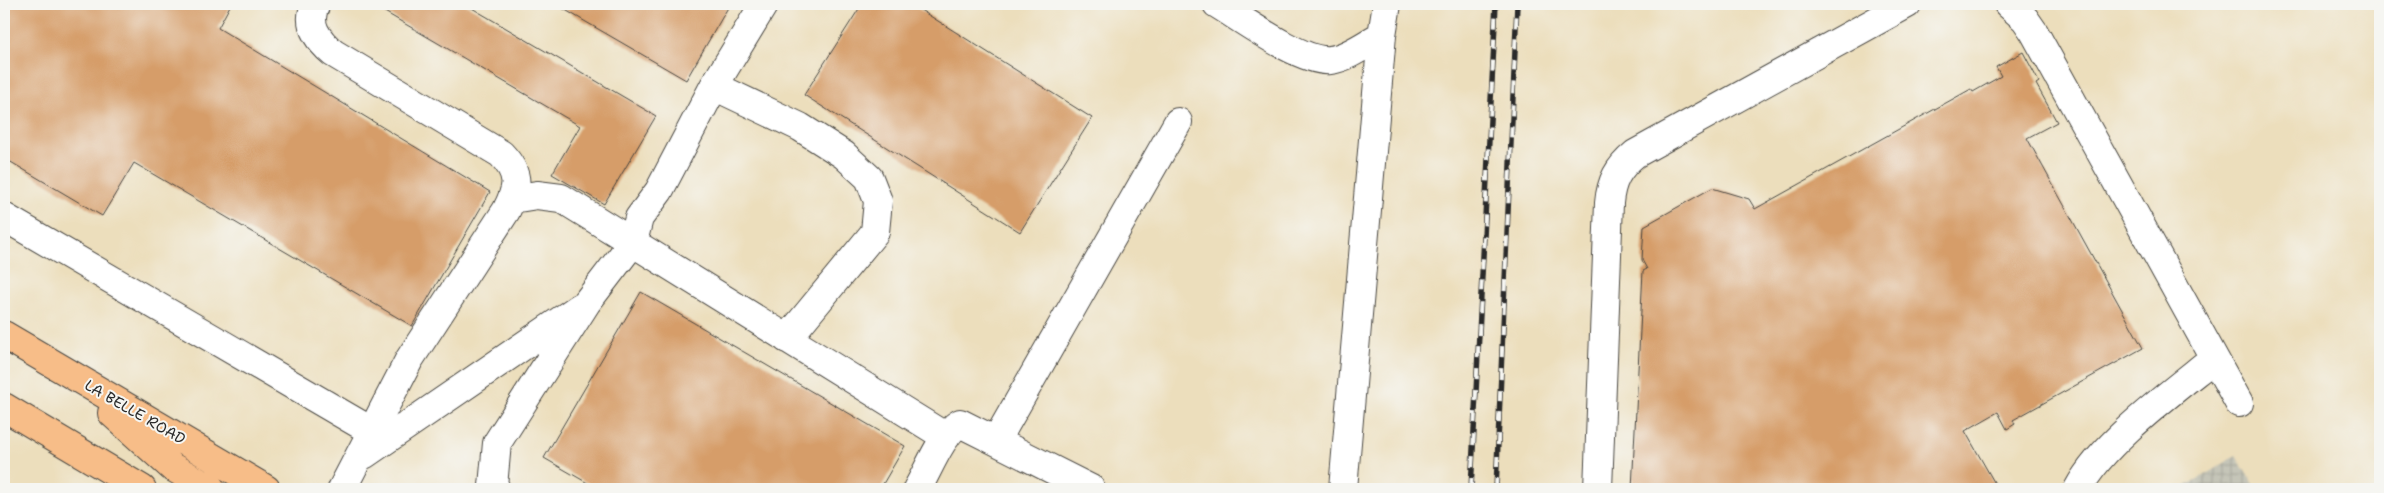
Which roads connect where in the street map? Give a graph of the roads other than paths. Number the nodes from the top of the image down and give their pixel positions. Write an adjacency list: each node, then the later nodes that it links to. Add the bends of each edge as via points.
1 (316, 4): 10 (lane, via 312,11 315,32 333,53 501,154 516,179 517,188)
2 (764, 4): 8 (lane)
3 (1217, 4): 7 (lane, via 1301,55 1330,60)
4 (1387, 4): 7 (lane)
5 (1907, 4): 32 (lane, via 1622,164 1614,178 1609,203)
6 (2008, 4): 16 (lane, via 2034,32)
7 (1382, 35): 31 (lane)
8 (714, 86): 12 (lane, via 659,191 639,218); 15 (lane, via 800,127 844,155 870,178 878,201 875,232)
9 (1178, 122): 22 (lane)
10 (512, 199): 12 (lane, via 537,195 560,198); 20 (lane, via 409,360)
11 (4, 217): 20 (lane)
12 (632, 242): 13 (lane); 15 (lane)
13 (587, 302): 23 (lane); 28 (lane, via 497,443 493,486)
14 (4, 335): 17 (main road, LA BELLE ROAD)
15 (787, 340): 21 (lane)
16 (2214, 358): 18 (lane); 33 (lane, via 2118,440 2088,471)
17 (86, 384): 25 (main road, via 111,412 172,467); 26 (main road, LA BELLE ROAD)
18 (2239, 402)
19 (4, 407): 24 (main road)
20 (373, 432): 23 (lane)
21 (946, 437): 22 (lane, via 960,423); 29 (lane)
22 (996, 441): 30 (lane)
23 (360, 458): 27 (lane)
24 (142, 489)
25 (211, 489)
26 (266, 489)
27 (342, 489)
28 (496, 489)
29 (917, 489)
30 (1091, 489)
31 (1343, 489)
32 (1598, 489)
33 (2078, 489)

